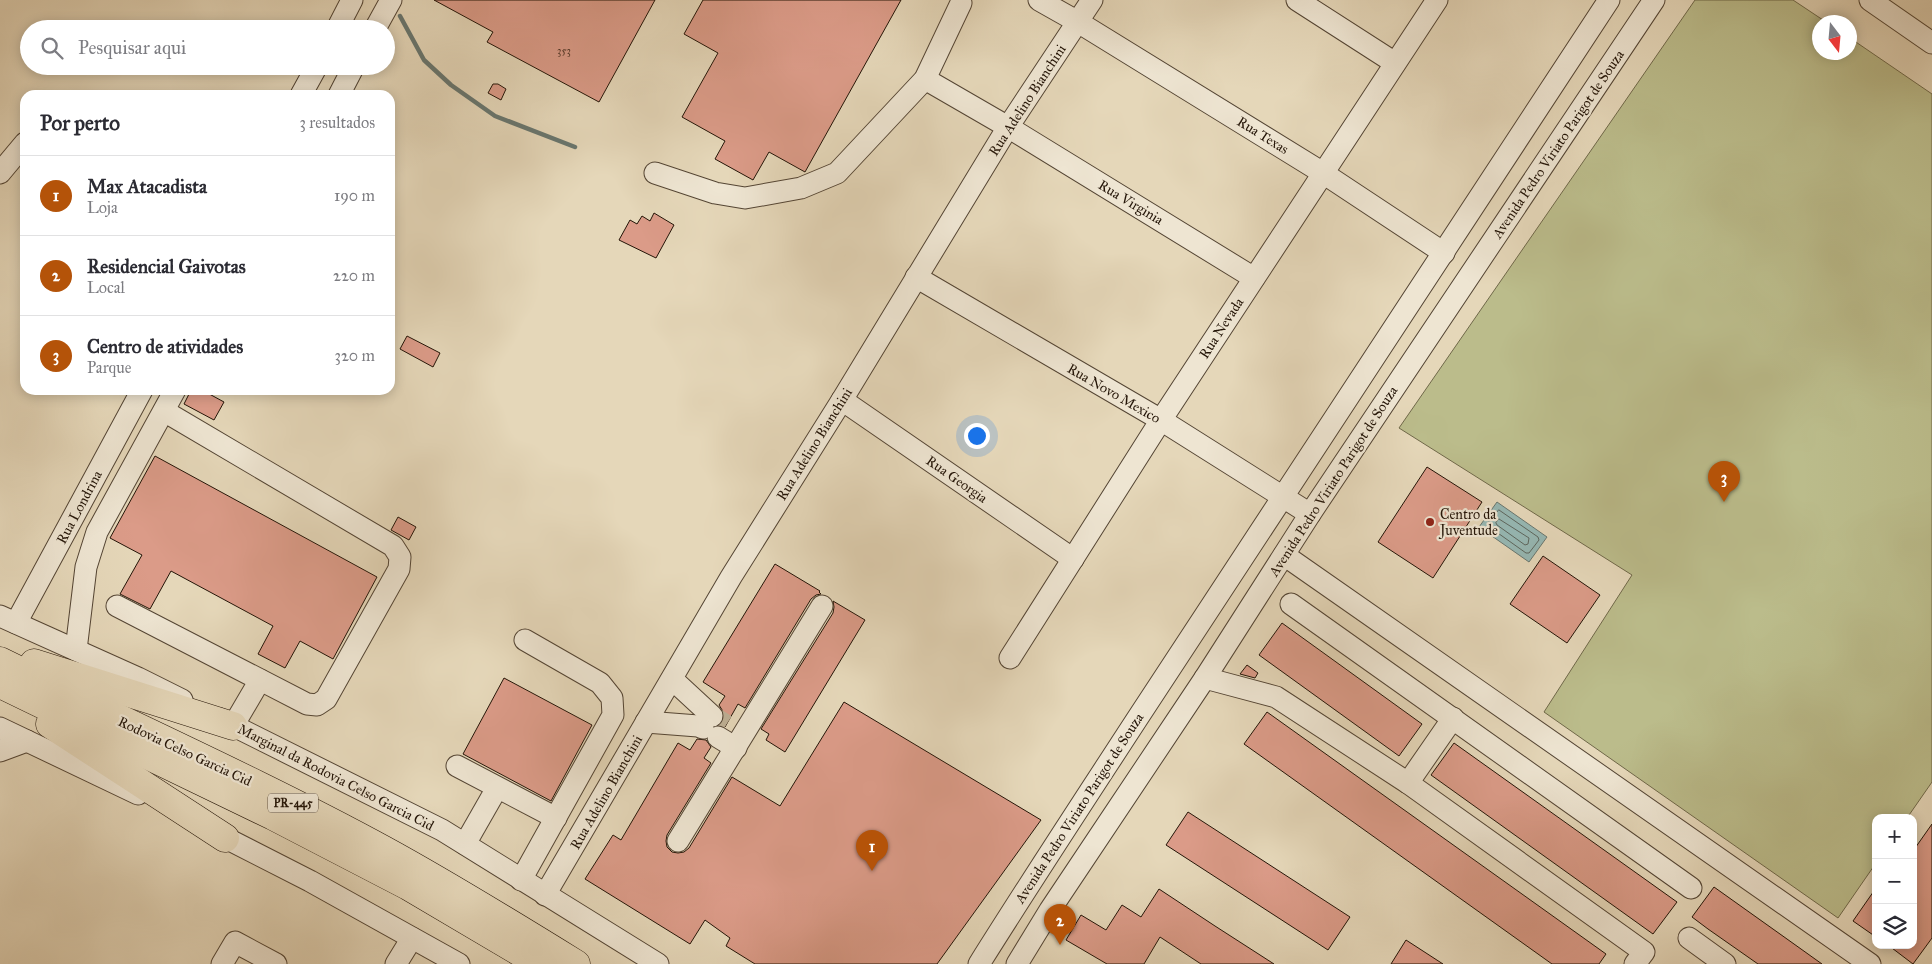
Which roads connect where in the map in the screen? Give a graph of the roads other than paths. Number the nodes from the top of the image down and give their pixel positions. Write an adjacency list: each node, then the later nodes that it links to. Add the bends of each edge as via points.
1 (352, 0): 11 (street)
2 (391, 0): 12 (street)
3 (1039, 0): 13 (street, Rua Texas)
4 (1092, 0): 13 (street, Rua Adelino Bianchini)
5 (1297, 0): 15 (street)
6 (1437, 0): 15 (street, Rua Nevada)
7 (1609, 0): 26 (street, Avenida Pedro Viriato Parigot de Souza)
8 (1654, 0): 35 (street, Avenida Pedro Viriato Parigot de Souza)
9 (1870, 0): 14 (street)
10 (961, 3): 18 (street)
11 (342, 20)
12 (380, 20)
13 (1078, 22): 21 (street, Rua Adelino Bianchini); 25 (street, Rua Texas)
14 (1932, 43)
15 (1395, 63): 25 (street, Rua Nevada)
16 (311, 75): 19 (street)
17 (349, 75): 20 (street)
18 (925, 79): 21 (street, Rua Virginia); 24 (street, via 837,173 800,188 745,198 715,193)
19 (304, 90)
20 (341, 90)
21 (1008, 127): 27 (street, Rua Adelino Bianchini); 28 (street, Rua Virginia)
22 (20, 149): 23 (street)
23 (0, 173)
24 (655, 173)
25 (1323, 173): 26 (street, Rua Texas); 28 (street, Rua Nevada)
26 (1444, 253): 34 (street, Avenida Pedro Viriato Parigot de Souza)
27 (916, 277): 31 (street, Rua Adelino Bianchini); 33 (street, Rua Novo Mexico)
28 (1254, 278): 33 (street, Rua Nevada)
29 (139, 395): 41 (street, Rua Londrina)
30 (172, 395): 32 (street)
31 (842, 400): 37 (street, Rua Georgia); 48 (street, Rua Adelino Bianchini)
32 (164, 411): 43 (street, via 97,532 86,567); 49 (street, via 393,546 400,557 399,569 326,699 317,705 306,704)
33 (1161, 420): 34 (street, Rua Novo Mexico); 37 (street, Rua Nevada)
34 (1281, 497): 35 (street, Rua Novo Mexico); 66 (street, Avenida Pedro Viriato Parigot de Souza)
35 (1310, 514): 36 (street, Avenida Pedro Viriato Parigot de Souza)
36 (1284, 555): 47 (street, Avenida Pedro Viriato Parigot de Souza); 84 (street)
37 (1072, 559): 45 (street, Rua Nevada)
38 (1291, 604): 52 (street)
39 (117, 606): 49 (street)
40 (822, 606): 56 (street)
41 (8, 620): 43 (street, Marginal da Rodovia Celso Garcia Cid)
42 (525, 640): 62 (street, via 600,683 612,698 613,715)
43 (76, 650): 54 (street, Marginal da Rodovia Celso Garcia Cid)
44 (0, 652): 54 (highway)
45 (1010, 658)
46 (0, 661): 78 (highway, Rodovia Celso Garcia Cid / PR-445, via 282,797 475,901)
47 (1205, 678): 60 (street, via 1276,697); 70 (street, Avenida Pedro Viriato Parigot de Souza)
48 (672, 679): 53 (street, Rua Adelino Bianchini); 56 (street)
49 (260, 680): 54 (street)
50 (0, 684): 77 (highway, Rodovia Celso Garcia Cid / PR-445, via 273,816 408,886)
51 (0, 692): 63 (highway)
52 (1453, 718): 60 (street); 68 (street)
53 (646, 722): 56 (street); 69 (street, Rua Adelino Bianchini)
54 (233, 726): 65 (street, Marginal da Rodovia Celso Garcia Cid)
55 (0, 728): 57 (street)
56 (723, 731): 64 (street)
57 (27, 741): 58 (street); 63 (street)
58 (0, 751)
59 (457, 766): 61 (street)
60 (1408, 783): 82 (street, via 1644,952)
61 (497, 788): 62 (street); 65 (street)
62 (556, 818): 67 (street)
63 (225, 838): 71 (street)
64 (678, 841)
65 (465, 844): 67 (street, Marginal da Rodovia Celso Garcia Cid)
66 (1043, 861): 70 (street, via 1058,870); 80 (street, Avenida Pedro Viriato Parigot de Souza)
67 (521, 880): 69 (street, Marginal da Rodovia Celso Garcia Cid)
68 (1690, 888)
69 (546, 895): 79 (street, Marginal da Rodovia Celso Garcia Cid)
70 (1050, 910): 81 (street, Avenida Pedro Viriato Parigot de Souza)
71 (412, 938): 75 (street); 76 (street)
72 (1689, 938): 83 (street)
73 (222, 964): 74 (street, via 235,942)
74 (276, 964)
75 (396, 964)
76 (459, 964)
77 (540, 964)
78 (576, 964)
79 (658, 964)
80 (979, 964)
81 (1017, 964)
82 (1635, 964)
83 (1725, 964)
84 (1870, 964)

